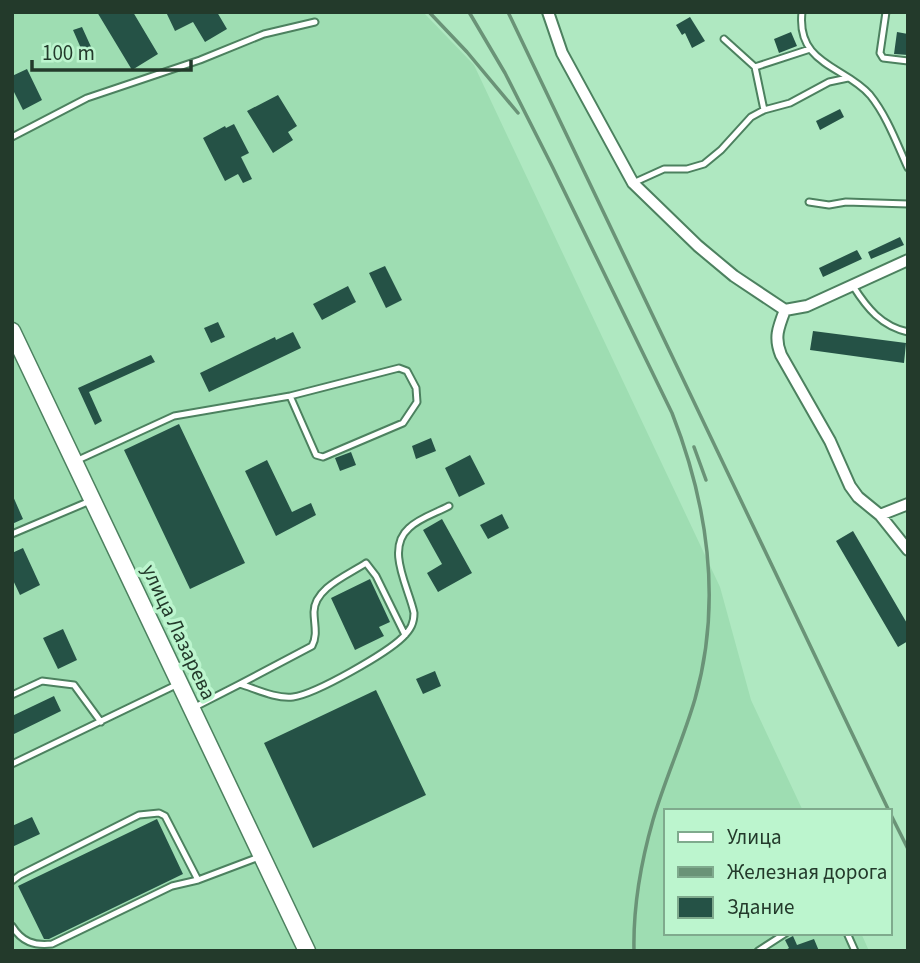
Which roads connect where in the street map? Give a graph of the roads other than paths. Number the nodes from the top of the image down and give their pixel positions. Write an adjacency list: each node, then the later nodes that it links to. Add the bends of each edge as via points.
1 (548, 12): 13 (street, via 562,53)
2 (802, 12): 6 (lane)
3 (886, 12): 7 (lane, via 880,53 883,58)
4 (315, 22): 11 (lane, via 264,34 87,98)
5 (724, 39): 8 (lane)
6 (810, 48): 8 (lane); 9 (lane)
7 (908, 61)
8 (755, 67): 10 (lane)
9 (848, 78): 10 (lane); 12 (lane, via 876,103)
10 (764, 110): 13 (lane, via 704,164 664,169)
11 (12, 136)
12 (908, 168)
13 (633, 183): 18 (street, via 671,223)
14 (809, 202): 15 (lane)
15 (908, 204)
16 (908, 260): 17 (street)
17 (853, 286): 18 (street, via 807,306); 20 (lane, via 868,310)
18 (785, 310): 26 (street, via 776,345 850,486)
19 (12, 331): 22 (main road, улица Лазарева)
20 (908, 332)
21 (290, 396): 21 (lane, via 399,368 407,371 417,402 403,423 323,457 316,455); 22 (lane, via 174,416)
22 (75, 461): 23 (main road, улица Лазарева)
23 (93, 500): 27 (lane); 30 (main road, улица Лазарева)
24 (908, 504): 26 (street)
25 (449, 506): 29 (lane, via 410,526 404,534 398,553 414,613)
26 (880, 515): 28 (street)
27 (12, 534)
28 (908, 550)
29 (405, 635): 31 (lane, via 364,664 301,695 279,696); 31 (lane, via 366,563 317,598 312,646)
30 (179, 683): 33 (main road, улица Лазарева); 34 (lane)
31 (240, 684): 33 (lane)
32 (12, 695): 34 (lane, via 42,681 74,685)
33 (192, 708): 36 (main road, улица Лазарева)
34 (101, 722): 35 (lane)
35 (12, 764)
36 (262, 856): 37 (lane); 42 (main road, улица Лазарева)
37 (198, 880): 38 (lane, via 165,816 159,813 139,816); 39 (lane, via 172,886 52,944 28,942)
38 (12, 881)
39 (12, 926)
40 (783, 935): 43 (lane)
41 (848, 935): 44 (lane)
42 (307, 951)
43 (758, 951)
44 (855, 951)

